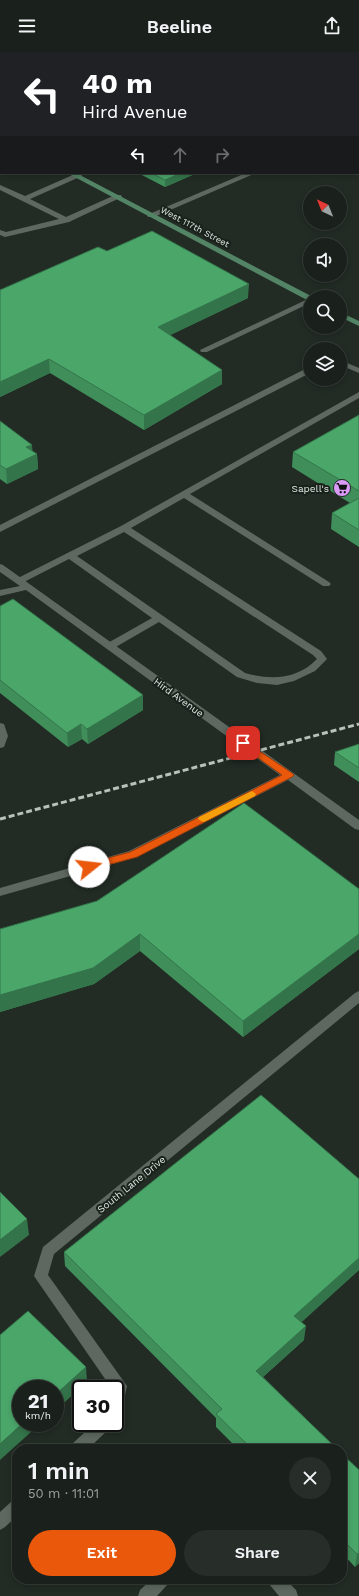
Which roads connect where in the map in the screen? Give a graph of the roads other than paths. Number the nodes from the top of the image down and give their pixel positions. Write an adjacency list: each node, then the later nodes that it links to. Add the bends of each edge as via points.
1 (250, 174): 6 (street)
2 (74, 175): 4 (main road, West 117th Street); 5 (street)
3 (0, 187): 5 (street)
4 (118, 198): 6 (main road, West 117th Street); 7 (street)
5 (25, 199): 7 (street)
6 (151, 215): 9 (main road, West 117th Street)
7 (66, 220): 8 (street, via 5,235)
8 (0, 232)
9 (303, 295)
10 (303, 302): 13 (street)
11 (347, 318): 12 (main road)
12 (359, 324)
13 (204, 350)
14 (347, 365): 15 (street)
15 (359, 371)
16 (303, 374): 20 (street)
17 (359, 395): 18 (street)
18 (184, 494): 19 (street); 24 (street)
19 (124, 528): 21 (street); 26 (street, via 317,653 322,660 316,668 282,682 261,682 241,675)
20 (0, 529)
21 (71, 556): 23 (street); 26 (street)
22 (0, 567): 23 (street, Hird Avenue)
23 (23, 584): 25 (street); 27 (street, Hird Avenue)
24 (326, 584)
25 (0, 593)
26 (159, 618): 27 (street)
27 (110, 646): 30 (street, Hird Avenue)
28 (0, 727): 29 (street, via 3,736)
29 (0, 744)
30 (289, 775): 31 (street, Hird Avenue); 32 (street, via 133,854)
31 (359, 826)
32 (0, 892)
33 (359, 996): 34 (street, South Lane Drive, via 48,1251 41,1276)
34 (116, 1380)
35 (95, 1432): 36 (street)
36 (82, 1444)
37 (12, 1511): 38 (street)
38 (0, 1522)
39 (158, 1584): 41 (street)
40 (279, 1584): 42 (street)
41 (146, 1596)
42 (290, 1596)

